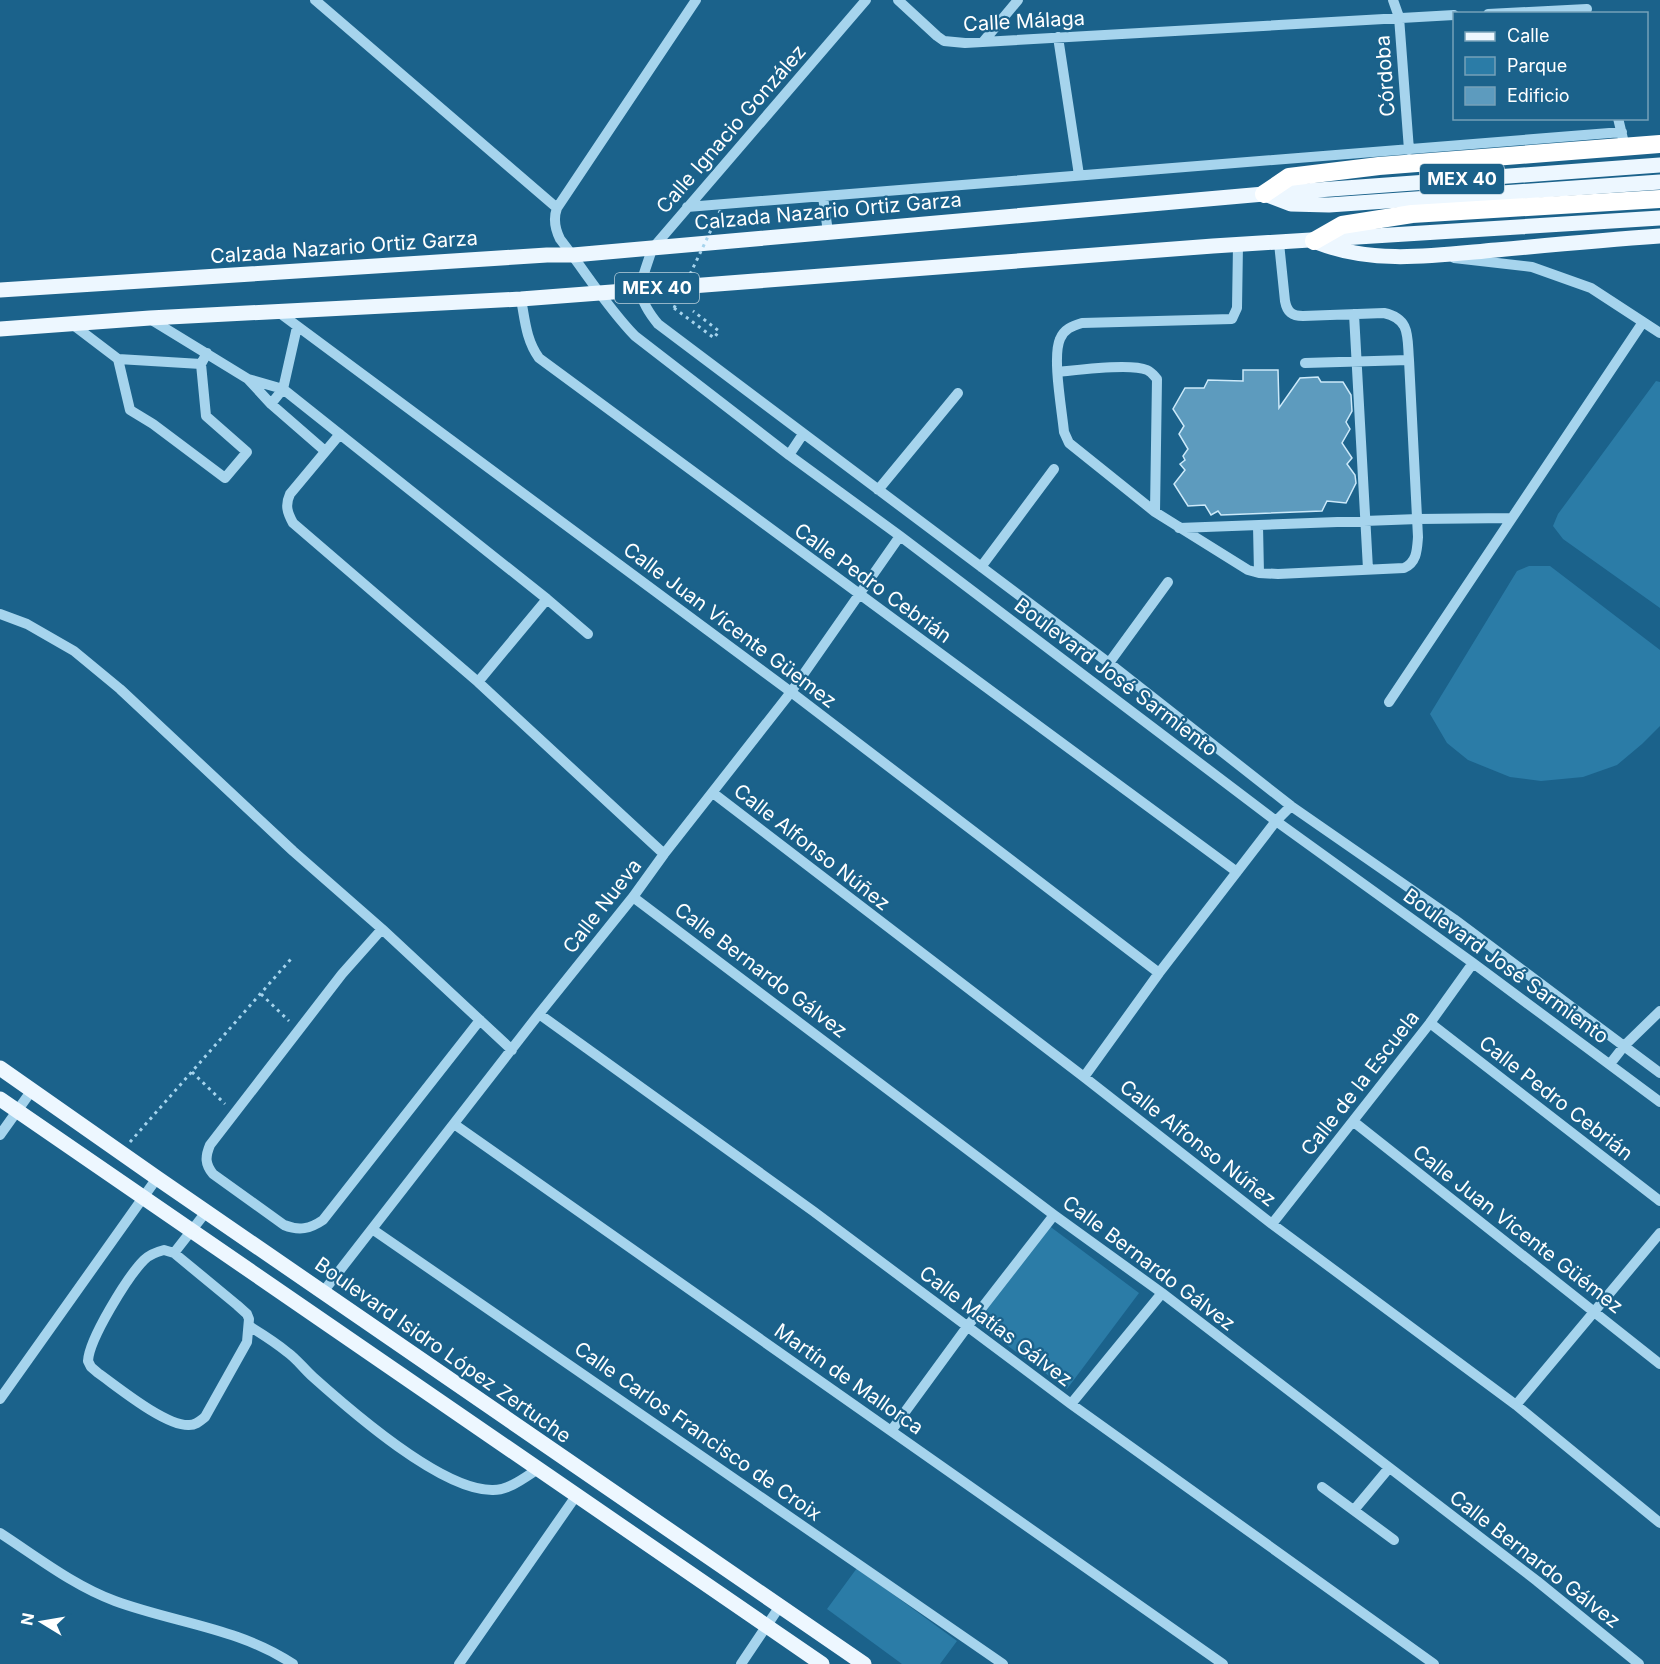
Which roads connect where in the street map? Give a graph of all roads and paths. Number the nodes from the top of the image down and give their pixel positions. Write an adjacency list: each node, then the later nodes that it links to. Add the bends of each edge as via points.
1 (315, 0): 24 (street)
2 (696, 0): 24 (street)
3 (866, 0): 23 (street, Calle Ignacio González)
4 (897, 0): 12 (street, Calle Málaga, via 945,41)
5 (1018, 0): 12 (street)
6 (1393, 0): 10 (street, Córdoba)
7 (1586, 8): 8 (street)
8 (1521, 12)
9 (1453, 15): 10 (street, Calle Málaga)
10 (1399, 18): 11 (street, Calle Málaga); 16 (street, Córdoba)
11 (1058, 37): 12 (street, Calle Málaga); 18 (street)
12 (983, 42)
13 (1618, 120): 14 (street)
14 (1623, 140): 15 (highway); 16 (street); 20 (highway, via 1289,177)
15 (1660, 144)
16 (1409, 150): 18 (street)
17 (1660, 165): 20 (main road, Calzada Nazario Ortiz Garza / MEX 40)
18 (1080, 175): 21 (street)
19 (1660, 182): 20 (main road, via 1312,206 1291,204)
20 (1264, 194): 27 (main road, Calzada Nazario Ortiz Garza / MEX 40)
21 (824, 197): 23 (street); 27 (street)
22 (1660, 199): 29 (highway, via 1412,214 1342,225)
23 (687, 207): 32 (street, Calle Ignacio González)
24 (557, 208): 33 (street, Boulevard José Sarmiento, via 556,231)
25 (721, 209): 40 (path, bridge, via 674,308 714,338 719,331)
26 (1660, 218): 29 (main road, MEX 40)
27 (828, 232): 32 (main road, Calzada Nazario Ortiz Garza / MEX 40)
28 (1660, 236): 34 (main road)
29 (1314, 241): 30 (main road, MEX 40); 34 (main road, via 1368,256)
30 (1279, 243): 31 (main road, MEX 40); 41 (street, via 1285,301 1291,313)
31 (1238, 245): 35 (main road, MEX 40); 54 (street, via 1237,308 1232,319 1072,326 1060,338)
32 (652, 249): 33 (main road, Calzada Nazario Ortiz Garza / MEX 40); 35 (street, Calle Ignacio González)
33 (573, 255): 36 (main road, Calzada Nazario Ortiz Garza / MEX 40); 37 (street, Boulevard José Sarmiento)
34 (1439, 255): 43 (street, via 1532,267 1591,288)
35 (639, 289): 37 (main road, MEX 40); 60 (street, Boulevard José Sarmiento, via 646,310 658,324)
36 (0, 290)
37 (598, 293): 38 (main road, MEX 40); 62 (street, Boulevard José Sarmiento, via 635,336)
38 (521, 298): 39 (main road, MEX 40); 76 (street, Calle Pedro Cebrián, via 527,334 539,358)
39 (276, 311): 42 (main road, MEX 40); 45 (street, Calle Juan Vicente Güemez)
40 (693, 311)
41 (1354, 314): 50 (street, via 1384,313 1403,322); 51 (street)
42 (150, 318): 44 (main road, MEX 40); 48 (street)
43 (1643, 322): 47 (street); 66 (street)
44 (72, 324): 46 (main road, MEX 40); 49 (street)
45 (297, 327): 56 (street); 82 (street, Calle Juan Vicente Güemez)
46 (0, 328)
47 (1660, 333)
48 (207, 353): 53 (street); 55 (street)
49 (118, 359): 53 (street); 53 (street, via 130,410 225,478 247,452 206,416)
50 (1409, 360): 51 (street); 67 (street)
51 (1357, 362): 52 (street); 68 (street)
52 (1305, 363)
53 (201, 364)
54 (1058, 372): 65 (street, via 1064,432 1069,443); 65 (street, via 1109,368 1152,372 1157,380)
55 (248, 379): 56 (street); 58 (street)
56 (283, 389): 58 (street); 59 (street)
57 (958, 393): 64 (street)
58 (271, 404): 61 (street)
59 (340, 434): 61 (street); 77 (street)
60 (803, 434): 62 (street); 64 (street, Boulevard José Sarmiento)
61 (325, 451): 81 (street, via 287,501 286,512 293,523)
62 (789, 455): 71 (street, Boulevard José Sarmiento)
63 (1054, 469): 72 (street)
64 (878, 490): 72 (street, Boulevard José Sarmiento)
65 (1155, 512): 70 (street)
66 (1512, 518): 67 (street); 83 (street)
67 (1418, 519): 68 (street); 73 (street, via 1416,556 1409,565)
68 (1365, 521): 69 (street); 73 (street)
69 (1258, 526): 70 (street); 74 (street)
70 (1179, 528): 74 (street, via 1240,566)
71 (900, 536): 76 (street, Calle Nueva); 86 (street, Boulevard José Sarmiento)
72 (981, 567): 80 (street, Boulevard José Sarmiento)
73 (1368, 569): 74 (street)
74 (1259, 573)
75 (1168, 582): 80 (street)
76 (858, 594): 82 (street, Calle Nueva); 88 (street, Calle Pedro Cebrián)
77 (547, 599): 79 (street); 81 (street)
78 (0, 614): 90 (street, via 65,645 112,682)
79 (588, 634)
80 (1109, 663): 85 (street, Boulevard José Sarmiento)
81 (478, 682): 87 (street)
82 (791, 692): 84 (street, Calle Nueva); 93 (street, Calle Juan Vicente Güemez)
83 (1389, 702)
84 (713, 793): 87 (street, Calle Nueva); 106 (street, Calle Alfonso Núñez)
85 (1291, 806): 86 (street); 100 (street, Boulevard José Sarmiento, via 1454,919)
86 (1276, 821): 88 (street); 92 (street, Boulevard José Sarmiento)
87 (664, 854): 89 (street, Calle Nueva)
88 (1237, 872): 93 (street)
89 (633, 897): 96 (street, Calle Nueva); 120 (street, Calle Bernardo Gálvez)
90 (382, 929): 97 (street); 99 (street)
91 (291, 959): 94 (path)
92 (1473, 963): 98 (street, Calle de la Escuela); 102 (street, Boulevard José Sarmiento)
93 (1159, 973): 106 (street)
94 (260, 994): 99 (path); 104 (path)
95 (1660, 1011): 100 (street)
96 (539, 1014): 101 (street, Calle Nueva); 130 (street, Calle Matías Gálvez)
97 (480, 1020): 101 (street); 111 (street, via 315,1226 295,1229 284,1225 207,1166 210,1145)
98 (1430, 1023): 112 (street, Calle de la Escuela); 118 (street, Calle Pedro Cebrián)
99 (299, 1030): 111 (street)
100 (1624, 1046): 102 (street); 105 (street, Boulevard José Sarmiento)
101 (512, 1050): 113 (street, Calle Nueva)
102 (1610, 1064): 109 (street, Boulevard José Sarmiento)
103 (0, 1068): 107 (main road, Boulevard Isidro López Zertuche)
104 (192, 1072): 111 (path); 115 (path)
105 (1660, 1073)
106 (1084, 1077): 121 (street, Calle Alfonso Núñez)
107 (32, 1090): 110 (street); 115 (main road, Boulevard Isidro López Zertuche)
108 (0, 1099): 110 (main road)
109 (1660, 1102)
110 (17, 1110): 114 (street); 117 (main road)
111 (235, 1114)
112 (1354, 1122): 121 (street, Calle de la Escuela); 128 (street, Calle Juan Vicente Güémez)
113 (454, 1124): 122 (street, Calle Nueva); 135 (street, Martín de Mallorca)
114 (0, 1135)
115 (121, 1153): 116 (main road, Boulevard Isidro López Zertuche)
116 (157, 1178): 117 (street); 119 (main road, Boulevard Isidro López Zertuche)
117 (141, 1197): 123 (main road); 132 (street)
118 (1660, 1201)
119 (206, 1212): 123 (street); 126 (main road, Boulevard Isidro López Zertuche)
120 (1054, 1215): 127 (street, Calle Bernardo Gálvez); 130 (street)
121 (1272, 1224): 134 (street, Calle Alfonso Núñez)
122 (372, 1229): 126 (street, Calle Nueva); 152 (street, Calle Carlos Francisco de Croix)
123 (190, 1231): 125 (street); 138 (main road)
124 (1660, 1233): 128 (street)
125 (174, 1253): 129 (street, via 247,1314); 129 (street, via 154,1252 142,1261 93,1340 88,1354 91,1367 168,1420 195,1425 205,1417 247,1342)
126 (323, 1292): 136 (main road, Boulevard Isidro López Zertuche)
127 (1162, 1293): 133 (street); 137 (street, Calle Bernardo Gálvez)
128 (1595, 1312): 131 (street, Calle Juan Vicente Güémez); 134 (street)
129 (249, 1326): 138 (street, via 288,1352 375,1429 424,1464 457,1481 495,1490)
130 (967, 1327): 133 (street, Calle Matías Gálvez); 135 (street)
131 (1660, 1364)
132 (0, 1399)
133 (1071, 1404): 154 (street, Calle Matías Gálvez)
134 (1516, 1404): 142 (street, Calle Alfonso Núñez)
135 (891, 1431): 153 (street, Martín de Mallorca)
136 (552, 1449): 138 (main road); 145 (main road, Boulevard Isidro López Zertuche)
137 (1389, 1467): 141 (street); 155 (street, Calle Bernardo Gálvez)
138 (538, 1470): 140 (main road)
139 (1322, 1487): 141 (street)
140 (576, 1496): 146 (main road); 148 (street)
141 (1354, 1510): 144 (street)
142 (1660, 1523)
143 (0, 1533): 147 (street, via 112,1600 237,1636)
144 (1394, 1540)
145 (780, 1606): 146 (street); 151 (main road, Boulevard Isidro López Zertuche)
146 (767, 1626): 149 (street); 150 (main road)
147 (293, 1664)
148 (459, 1664)
149 (741, 1664)
150 (822, 1664)
151 (864, 1664)
152 (1004, 1664)
153 (1223, 1664)
154 (1434, 1664)
155 (1639, 1664)

